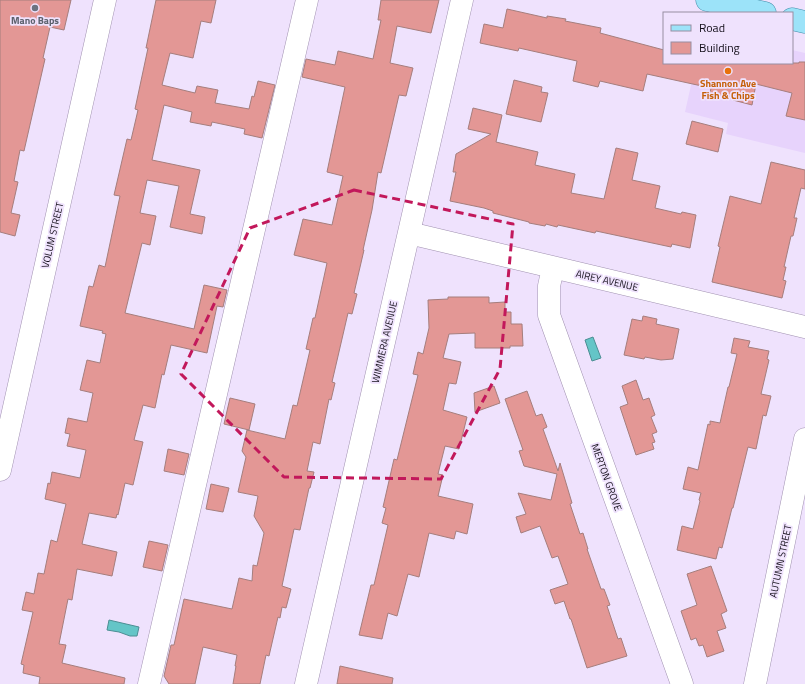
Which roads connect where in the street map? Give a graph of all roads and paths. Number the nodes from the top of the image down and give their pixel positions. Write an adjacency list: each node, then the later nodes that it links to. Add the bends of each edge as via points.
1 (105, 0): 12 (street, VOLUM STREET)
2 (306, 0): 13 (street)
3 (462, 0): 8 (street, WIMMERA AVENUE)
4 (707, 0): 5 (main road)
5 (760, 8)
6 (793, 19): 7 (main road)
7 (805, 22)
8 (408, 234): 9 (street, AIREY AVENUE); 14 (street, WIMMERA AVENUE)
9 (553, 268): 10 (street, AIREY AVENUE); 15 (street, MERTON GROVE, via 549,286 549,315)
10 (805, 326)
11 (805, 439): 16 (street, AUTUMN STREET)
12 (0, 470)
13 (149, 684)
14 (306, 684)
15 (682, 684)
16 (755, 684)

